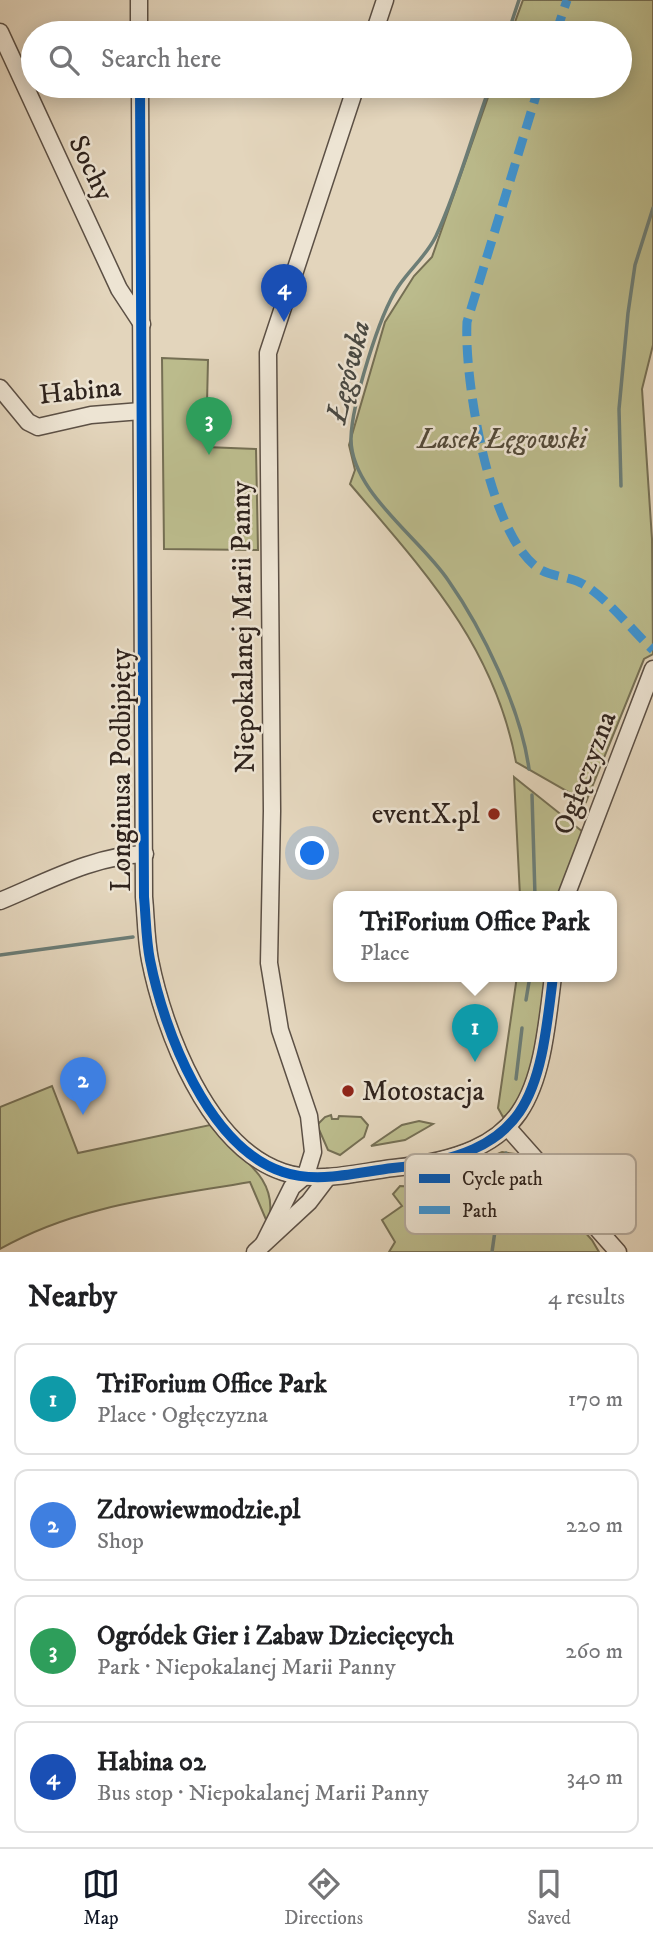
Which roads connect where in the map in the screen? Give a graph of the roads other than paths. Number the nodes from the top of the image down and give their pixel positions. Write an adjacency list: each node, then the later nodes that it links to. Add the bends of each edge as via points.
1 (139, 0): 3 (street)
2 (385, 0): 4 (street)
3 (139, 21)
4 (378, 21)
5 (0, 32): 6 (street, Sochy)
6 (21, 77)
7 (31, 98): 10 (street, Sochy, via 119,289)
8 (139, 98): 10 (street, Longinusa Podbipięty)
9 (352, 98): 23 (street, Niepokalanej Marii Panny, via 271,340 267,376 270,963 280,1030 311,1125 313,1152)
10 (142, 324): 12 (street, Longinusa Podbipięty)
11 (0, 388): 12 (street, Habina, via 28,422 38,427 91,415)
12 (141, 411): 14 (street, Longinusa Podbipięty)
13 (653, 670): 15 (street, Ogłęczyzna)
14 (145, 855): 16 (street, via 75,869); 21 (street, Longinusa Podbipięty, via 150,959 166,1022 194,1083 218,1121)
15 (568, 891)
16 (0, 901)
17 (552, 982): 18 (street, via 539,1073)
18 (508, 1128): 19 (street, Longinusa Podbipięty); 20 (street)
19 (465, 1154)
20 (531, 1154)
21 (267, 1165): 23 (street, Longinusa Podbipięty); 25 (street)
22 (405, 1167): 24 (street, Longinusa Podbipięty)
23 (306, 1175): 24 (street, Longinusa Podbipięty); 25 (street)
24 (328, 1177): 27 (street, via 309,1202)
25 (284, 1203): 27 (street)
26 (602, 1234): 28 (street)
27 (259, 1247)
28 (618, 1252)

